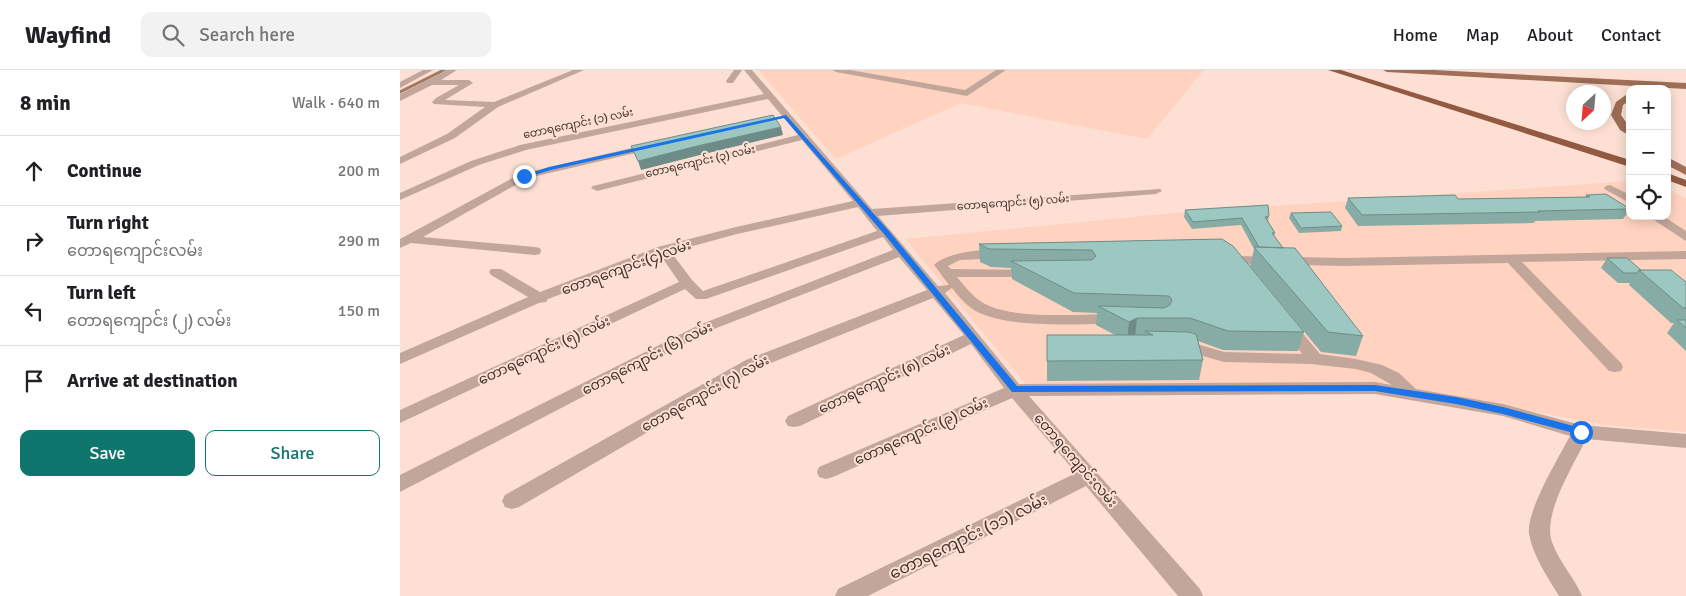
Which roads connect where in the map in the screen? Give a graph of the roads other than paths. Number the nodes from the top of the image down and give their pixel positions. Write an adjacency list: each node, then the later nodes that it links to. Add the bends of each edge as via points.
1 (429, 70): 13 (street)
2 (453, 70): 12 (street)
3 (580, 70): 19 (street)
4 (738, 70): 11 (street)
5 (748, 70): 16 (street, တောရကျောင်းလမ်း)
6 (836, 70): 7 (street, via 967,93)
7 (1002, 70)
8 (1332, 70): 24 (highway)
9 (1386, 70): 10 (main road)
10 (1443, 72): 14 (main road)
11 (730, 81)
12 (431, 82): 17 (street); 19 (street, via 469,83 439,103)
13 (400, 85)
14 (1671, 85): 15 (main road)
15 (1686, 86)
16 (769, 96): 21 (street, တောရကျောင်းလမ်း, via 781,117); 32 (street, တောရကျောင်း (၁) လမ်း, via 524,147 475,163)
17 (400, 98)
18 (1626, 98): 20 (main road, via 1619,104 1616,115)
19 (495, 105): 23 (street, via 451,136)
20 (1626, 130)
21 (803, 137): 29 (street, တောရကျောင်း (၃) လမ်း); 34 (street, တောရကျောင်းလမ်း)
22 (663, 144): 38 (street, via 524,176)
23 (400, 161)
24 (1626, 163)
25 (1671, 163): 26 (main road)
26 (1686, 172)
27 (1671, 178): 28 (highway)
28 (1686, 184)
29 (597, 188)
30 (1610, 188): 33 (street)
31 (1156, 191): 34 (street, တောရကျောင်း (၅) လမ်း)
32 (400, 197)
33 (1626, 198)
34 (865, 208): 36 (street, တောရကျောင်းလမ်း); 39 (street, တောရကျောင်း(၄)လမ်း, via 730,232)
35 (1660, 220): 37 (street)
36 (886, 232): 41 (street, တောရကျောင်းလမ်း); 49 (street, via 701,296)
37 (1686, 237)
38 (403, 240): 40 (street)
39 (663, 250): 49 (street); 52 (street, တောရကျောင်း(၄)လမ်း)
40 (535, 251)
41 (902, 251): 51 (street, တောရကျောင်းလမ်း); 68 (street, တောရကျောင်း (၆) လမ်း, via 704,328)
42 (1013, 254): 46 (street, via 944,260 941,265)
43 (1686, 255): 44 (street)
44 (1511, 258): 48 (street, via 1344,262 1231,256); 59 (street)
45 (496, 272): 52 (street)
46 (947, 273): 47 (street); 50 (street)
47 (1047, 273)
48 (1248, 276)
49 (687, 283): 62 (street, တောရကျောင်း (၅) လမ်း)
50 (957, 284): 51 (street, တောရကျောင်း (၇) လမ်း); 54 (street, via 981,308 1009,317)
51 (935, 291): 55 (street, တောရကျောင်းလမ်း); 69 (street, တောရကျောင်း (၇) လမ်း, via 752,364)
52 (541, 299): 57 (street, တောရကျောင်း(၄)လမ်း)
53 (1279, 314): 58 (street)
54 (1133, 319)
55 (974, 337): 60 (street, တောရကျောင်းလမ်း); 63 (street, တောရကျောင်း (၈) လမ်း)
56 (1164, 344): 58 (street, via 1187,344 1222,358)
57 (400, 359)
58 (1315, 359): 61 (street, via 1377,370 1393,377)
59 (1616, 367)
60 (1015, 390): 61 (street, via 1375,388); 66 (street, တောရကျောင်း (၉) လမ်း); 67 (street, တောရကျောင်းလမ်း)
61 (1410, 393): 64 (street, via 1503,410)
62 (400, 417)
63 (794, 421)
64 (1581, 432): 65 (street); 72 (street, via 1544,509 1539,528 1548,558)
65 (1686, 441)
66 (826, 472)
67 (1090, 475): 70 (street, တောရကျောင်း (၁၁) လမ်း); 71 (street, တောရကျောင်းလမ်း)
68 (400, 484)
69 (512, 501)
70 (846, 596)
71 (1192, 596)
72 (1571, 596)

